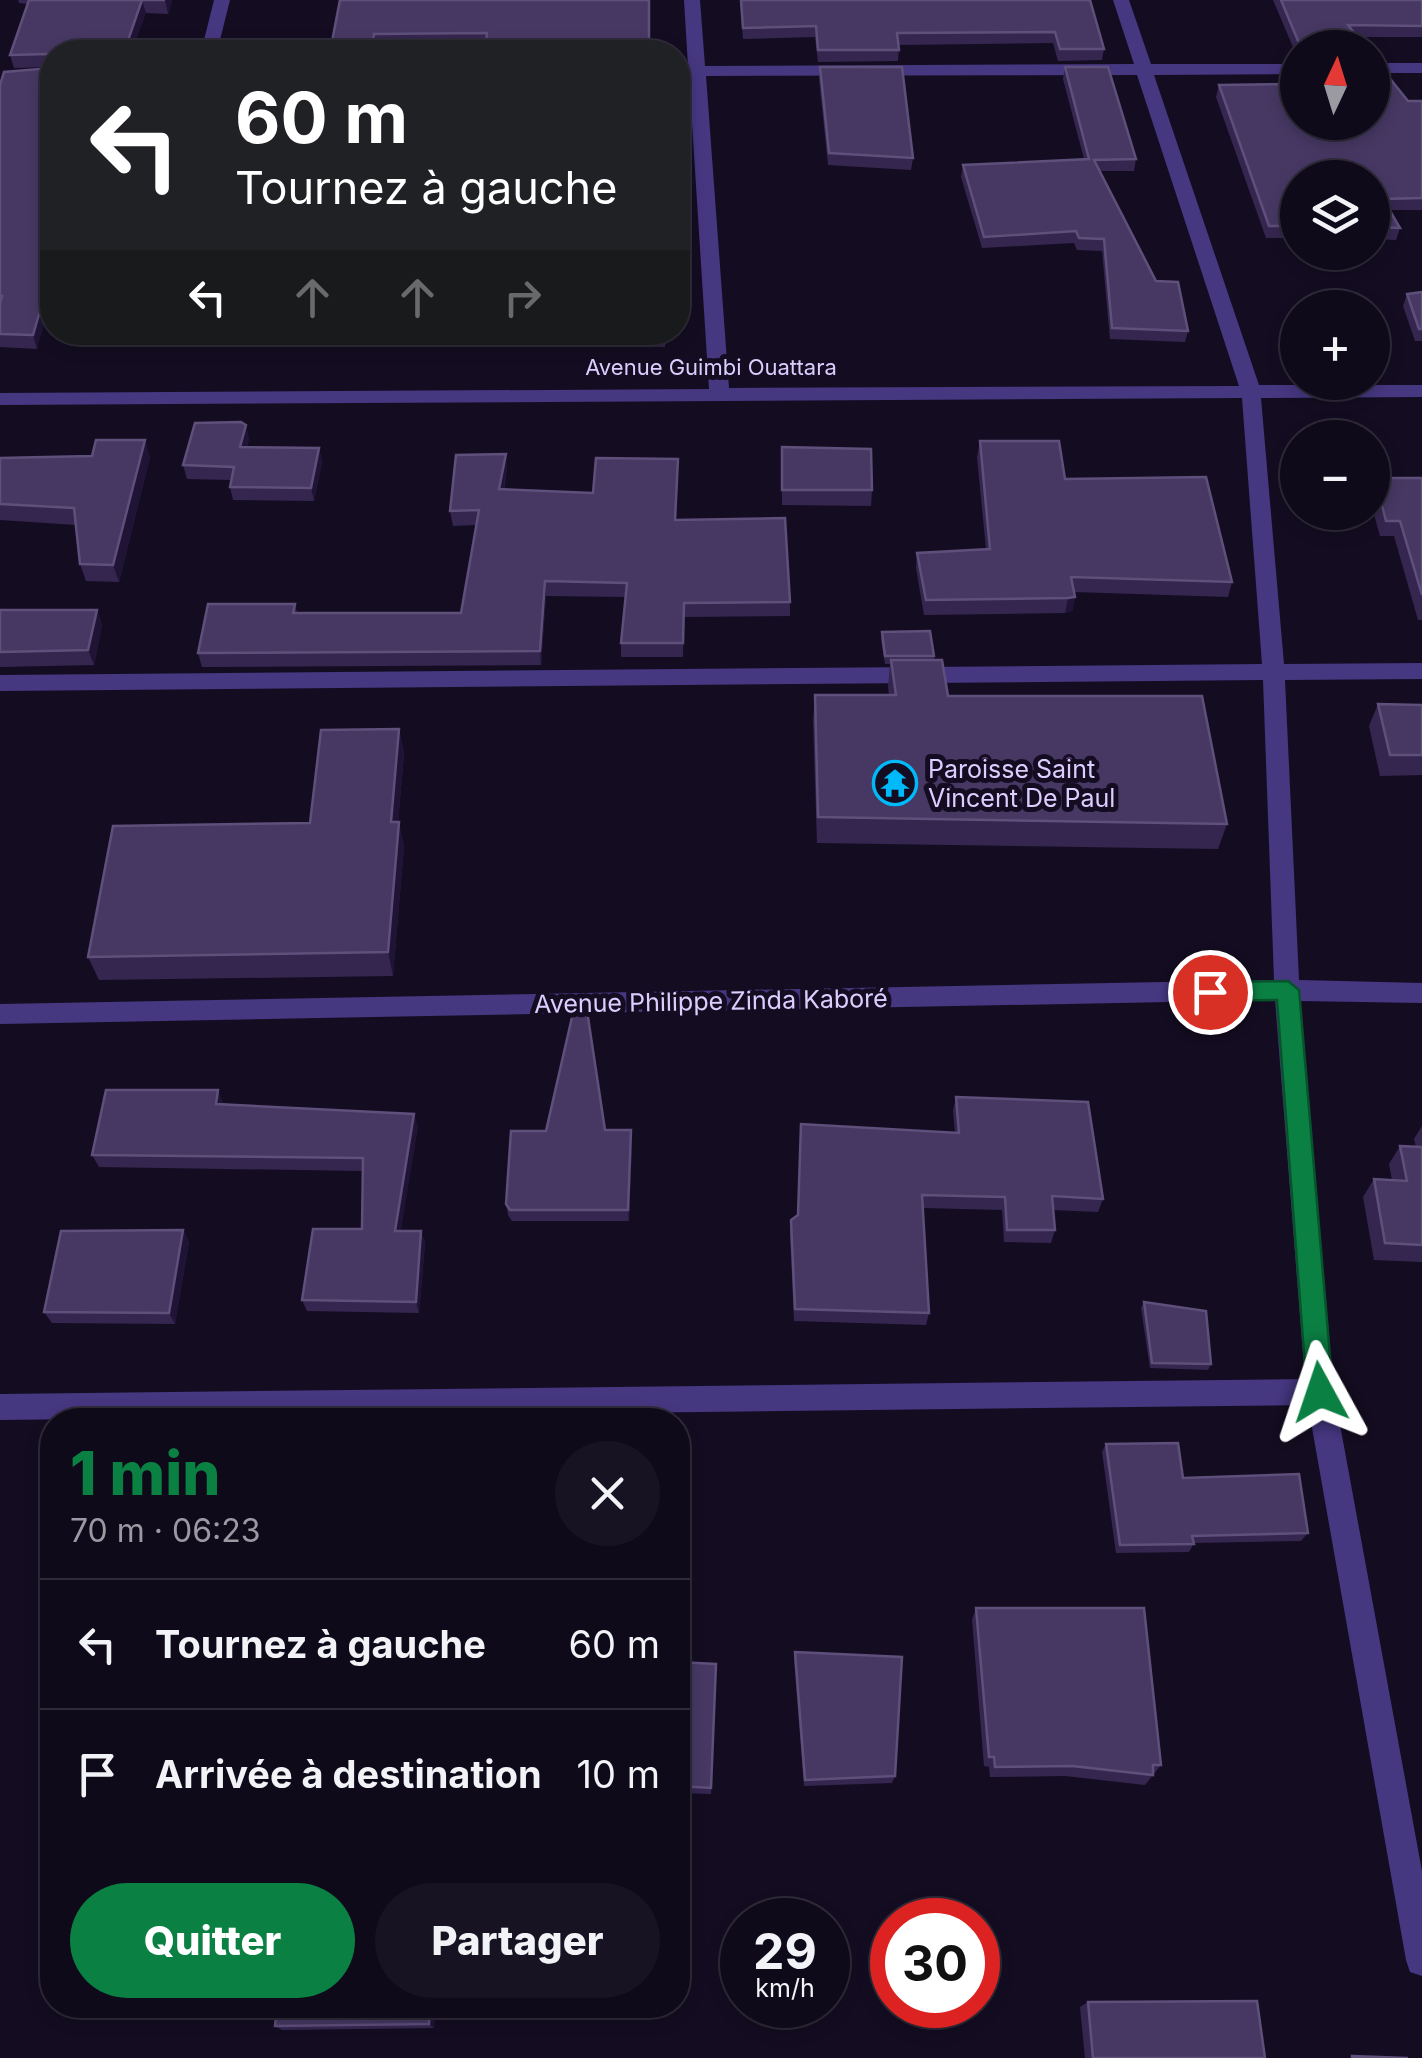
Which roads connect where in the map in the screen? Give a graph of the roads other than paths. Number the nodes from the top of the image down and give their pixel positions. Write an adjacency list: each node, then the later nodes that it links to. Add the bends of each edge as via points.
1 (222, 0): 4 (street)
2 (692, 0): 5 (street)
3 (1121, 0): 9 (street)
4 (212, 40)
5 (689, 40)
6 (1390, 68): 7 (street)
7 (1422, 68)
8 (1280, 69): 9 (street)
9 (1148, 70): 10 (street); 12 (street)
10 (690, 71)
11 (690, 100): 14 (street)
12 (1251, 391): 13 (street, Avenue Guimbi Ouattara); 14 (street, Avenue Guimbi Ouattara); 17 (street)
13 (1422, 391)
14 (720, 392): 15 (street, Avenue Guimbi Ouattara)
15 (0, 399)
16 (1422, 671): 17 (street)
17 (1274, 672): 18 (street); 19 (street)
18 (0, 683)
19 (1288, 990): 20 (street, Avenue Philippe Zinda Kaboré); 21 (street, Avenue Philippe Zinda Kaboré); 22 (street)
20 (1422, 992)
21 (0, 1014)
22 (1320, 1392): 23 (street); 24 (street)
23 (0, 1407)
24 (1422, 1960)

